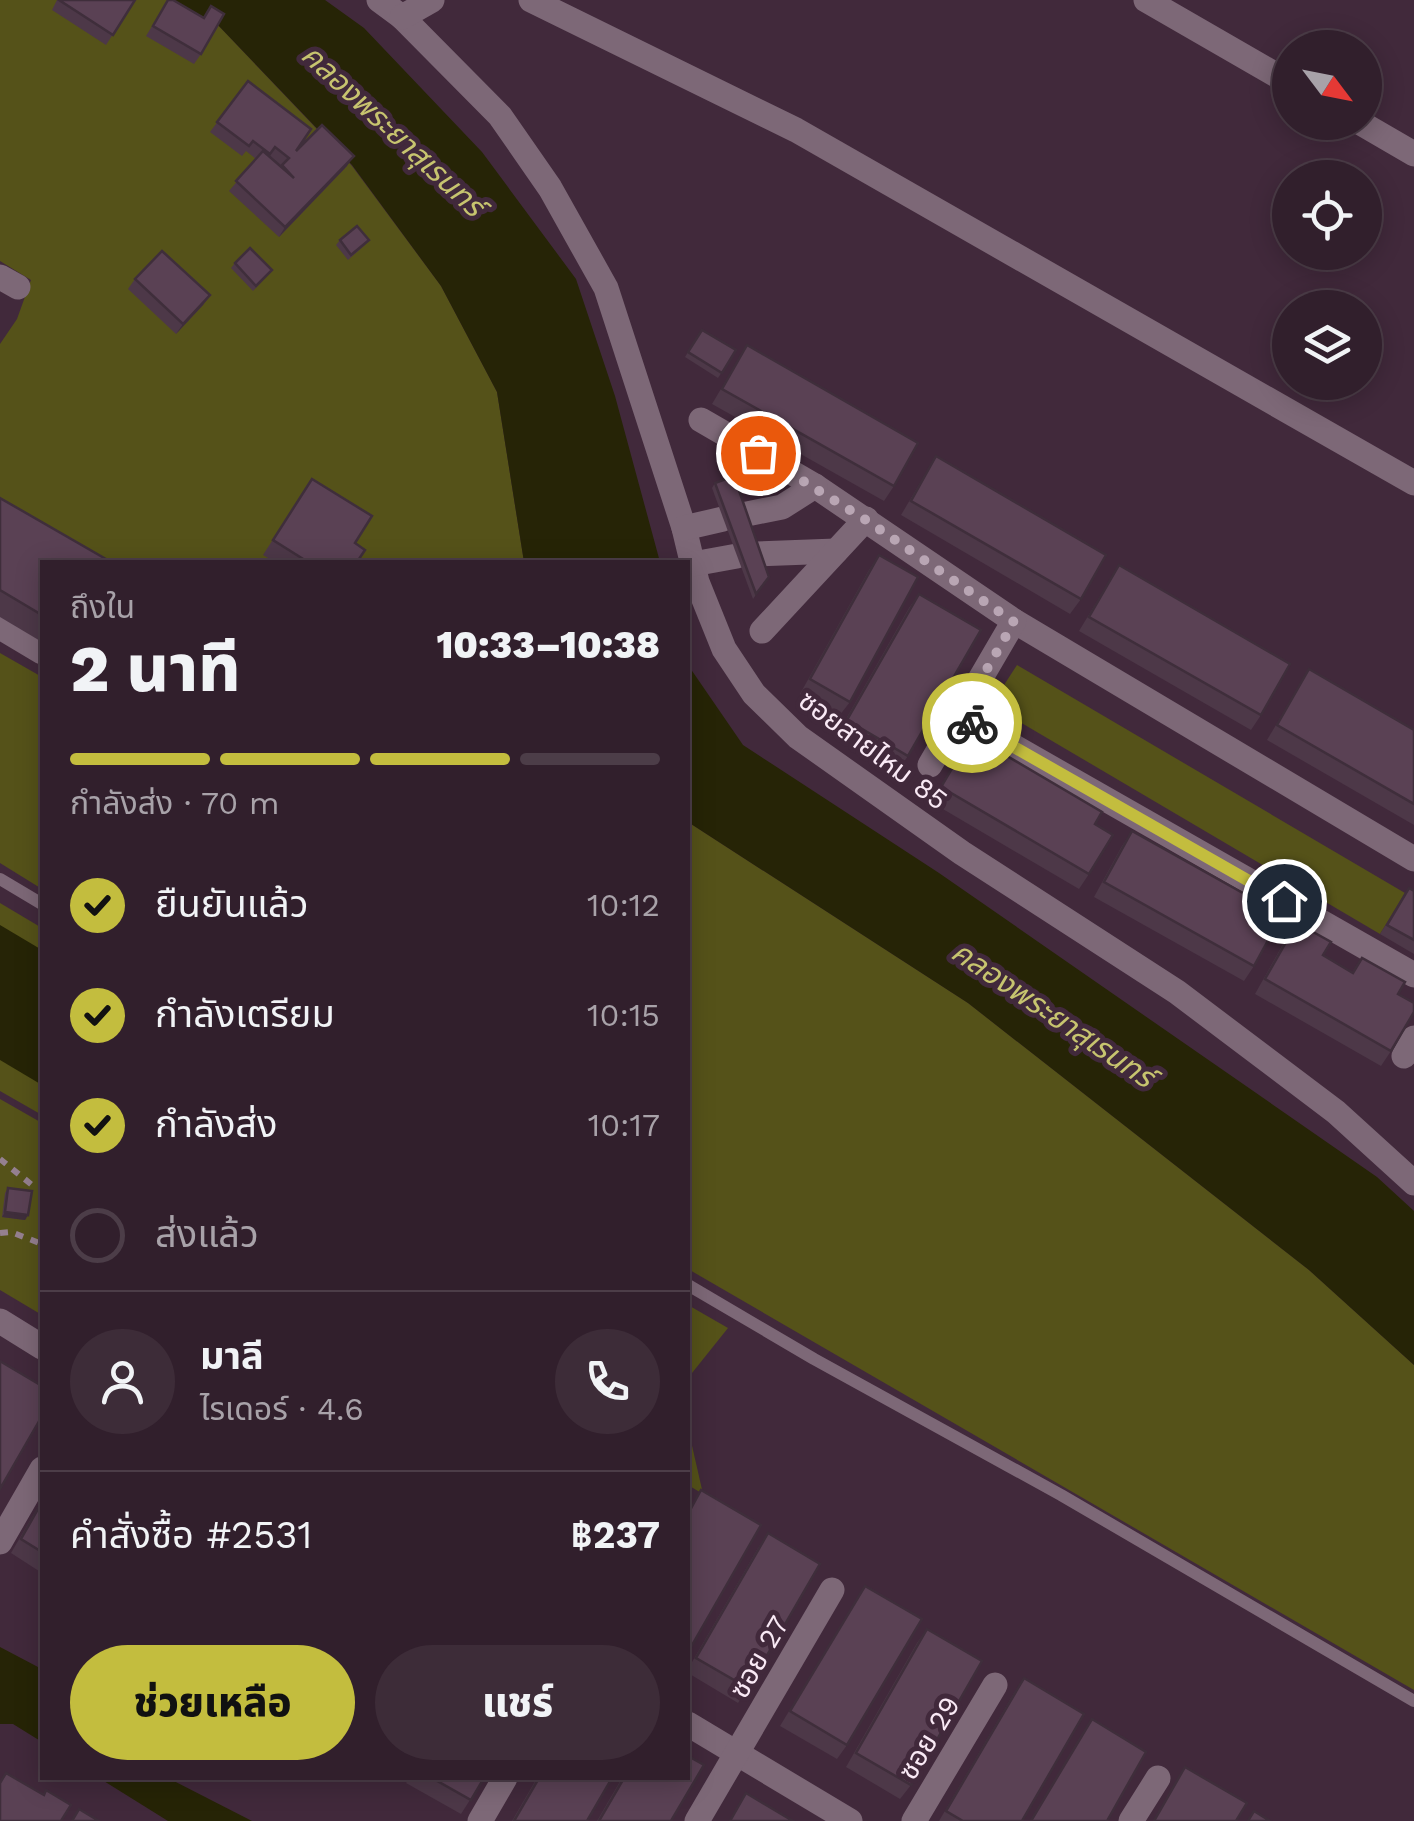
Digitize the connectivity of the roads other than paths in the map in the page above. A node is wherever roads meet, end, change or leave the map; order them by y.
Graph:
1 (379, 0) edge
2 (432, 0) edge
3 (531, 0) edge
4 (1146, 0) edge
5 (402, 17) junction
6 (1272, 73) edge
7 (1382, 135) edge
8 (1414, 154) edge
9 (701, 420) dead end
10 (1414, 482) edge
11 (815, 486) junction
12 (866, 520) junction
13 (684, 528) junction
14 (836, 551) junction
15 (693, 564) junction
16 (1014, 622) junction
17 (0, 627) edge
18 (762, 631) dead end
19 (40, 651) edge
20 (960, 716) junction
21 (930, 765) dead end
22 (1414, 858) edge
23 (0, 879) edge
24 (40, 903) edge
25 (1414, 975) edge
26 (1414, 1183) edge
27 (690, 1286) edge
28 (0, 1321) edge
29 (40, 1346) edge
30 (40, 1472) edge
31 (0, 1542) edge
32 (832, 1590) dead end
33 (995, 1685) dead end
34 (1414, 1701) edge
35 (690, 1725) edge
36 (738, 1754) junction
37 (1158, 1778) dead end
38 (503, 1780) edge
39 (480, 1821) edge
40 (697, 1821) edge
41 (850, 1821) edge
42 (914, 1821) edge
43 (1132, 1821) edge

1 - 5 street, ซอยสายไหม 85
2 - 5 street
3 - 10 street
4 - 6 street
5 - 13 street, ซอยสายไหม 85
7 - 8 street
9 - 11 street
11 - 12 street
11 - 13 street
12 - 14 street
12 - 16 street
13 - 15 street, ซอยสายไหม 85
14 - 15 street
14 - 18 street
15 - 26 street, ซอยสายไหม 85
16 - 20 street
16 - 22 street
17 - 19 street
20 - 21 street
20 - 25 street
23 - 24 lane
27 - 34 lane
28 - 29 street
30 - 31 street
32 - 36 street, ซอย 27
33 - 42 street, ซอย 29
35 - 36 street
36 - 40 street, ซอย 27
36 - 41 street
37 - 43 street
38 - 39 street

